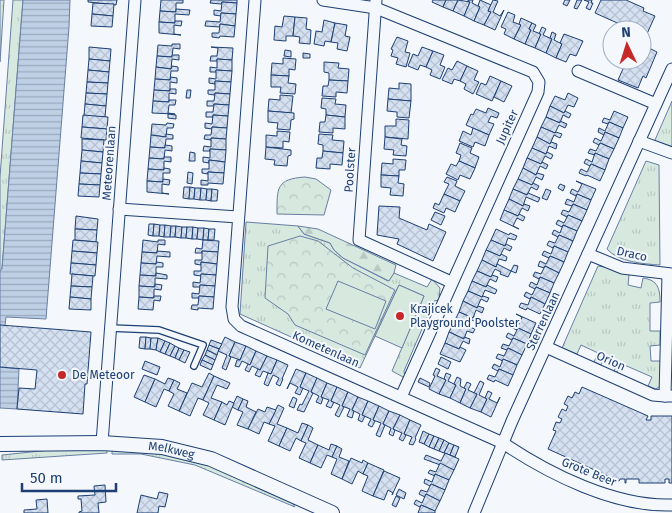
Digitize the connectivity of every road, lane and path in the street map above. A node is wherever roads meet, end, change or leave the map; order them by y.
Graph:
1 (135, 0) edge
2 (255, 0) edge
3 (323, 0) edge
4 (376, 4) edge
5 (672, 69) edge
6 (578, 71) dead end
7 (656, 104) junction
8 (639, 141) junction
9 (672, 153) edge
10 (119, 209) junction
11 (238, 217) junction
12 (588, 254) junction
13 (670, 274) edge
14 (451, 282) junction
15 (110, 328) junction
16 (546, 347) junction
17 (194, 366) dead end
18 (669, 396) edge
19 (400, 397) junction
20 (102, 443) junction
21 (503, 443) junction
22 (0, 444) edge
23 (672, 505) edge
24 (308, 508) edge
25 (332, 513) edge
26 (474, 513) edge

1 - 10 street, Meteorenlaan
2 - 11 street, Kometenlaan
3 - 4 street, Jupiter
4 - 14 street, Poolster
4 - 14 street, Jupiter
5 - 7 street, Sterrenlaan
6 - 7 street
7 - 8 street, Sterrenlaan
8 - 9 street
8 - 12 street, Sterrenlaan
10 - 11 street
10 - 15 street, Meteorenlaan
11 - 19 street, Kometenlaan
12 - 13 street, Draco
12 - 16 street, Sterrenlaan
13 - 18 street, Orion
14 - 19 street, Jupiter
15 - 17 lane
15 - 20 street, Meteorenlaan
16 - 18 street, Orion
16 - 21 street, Sterrenlaan
19 - 21 street, Kometenlaan
20 - 22 street, Melkweg
20 - 24 street, Melkweg
21 - 23 street, Grote Beer
21 - 26 street, Sterrenlaan
24 - 25 street, Melkweg

